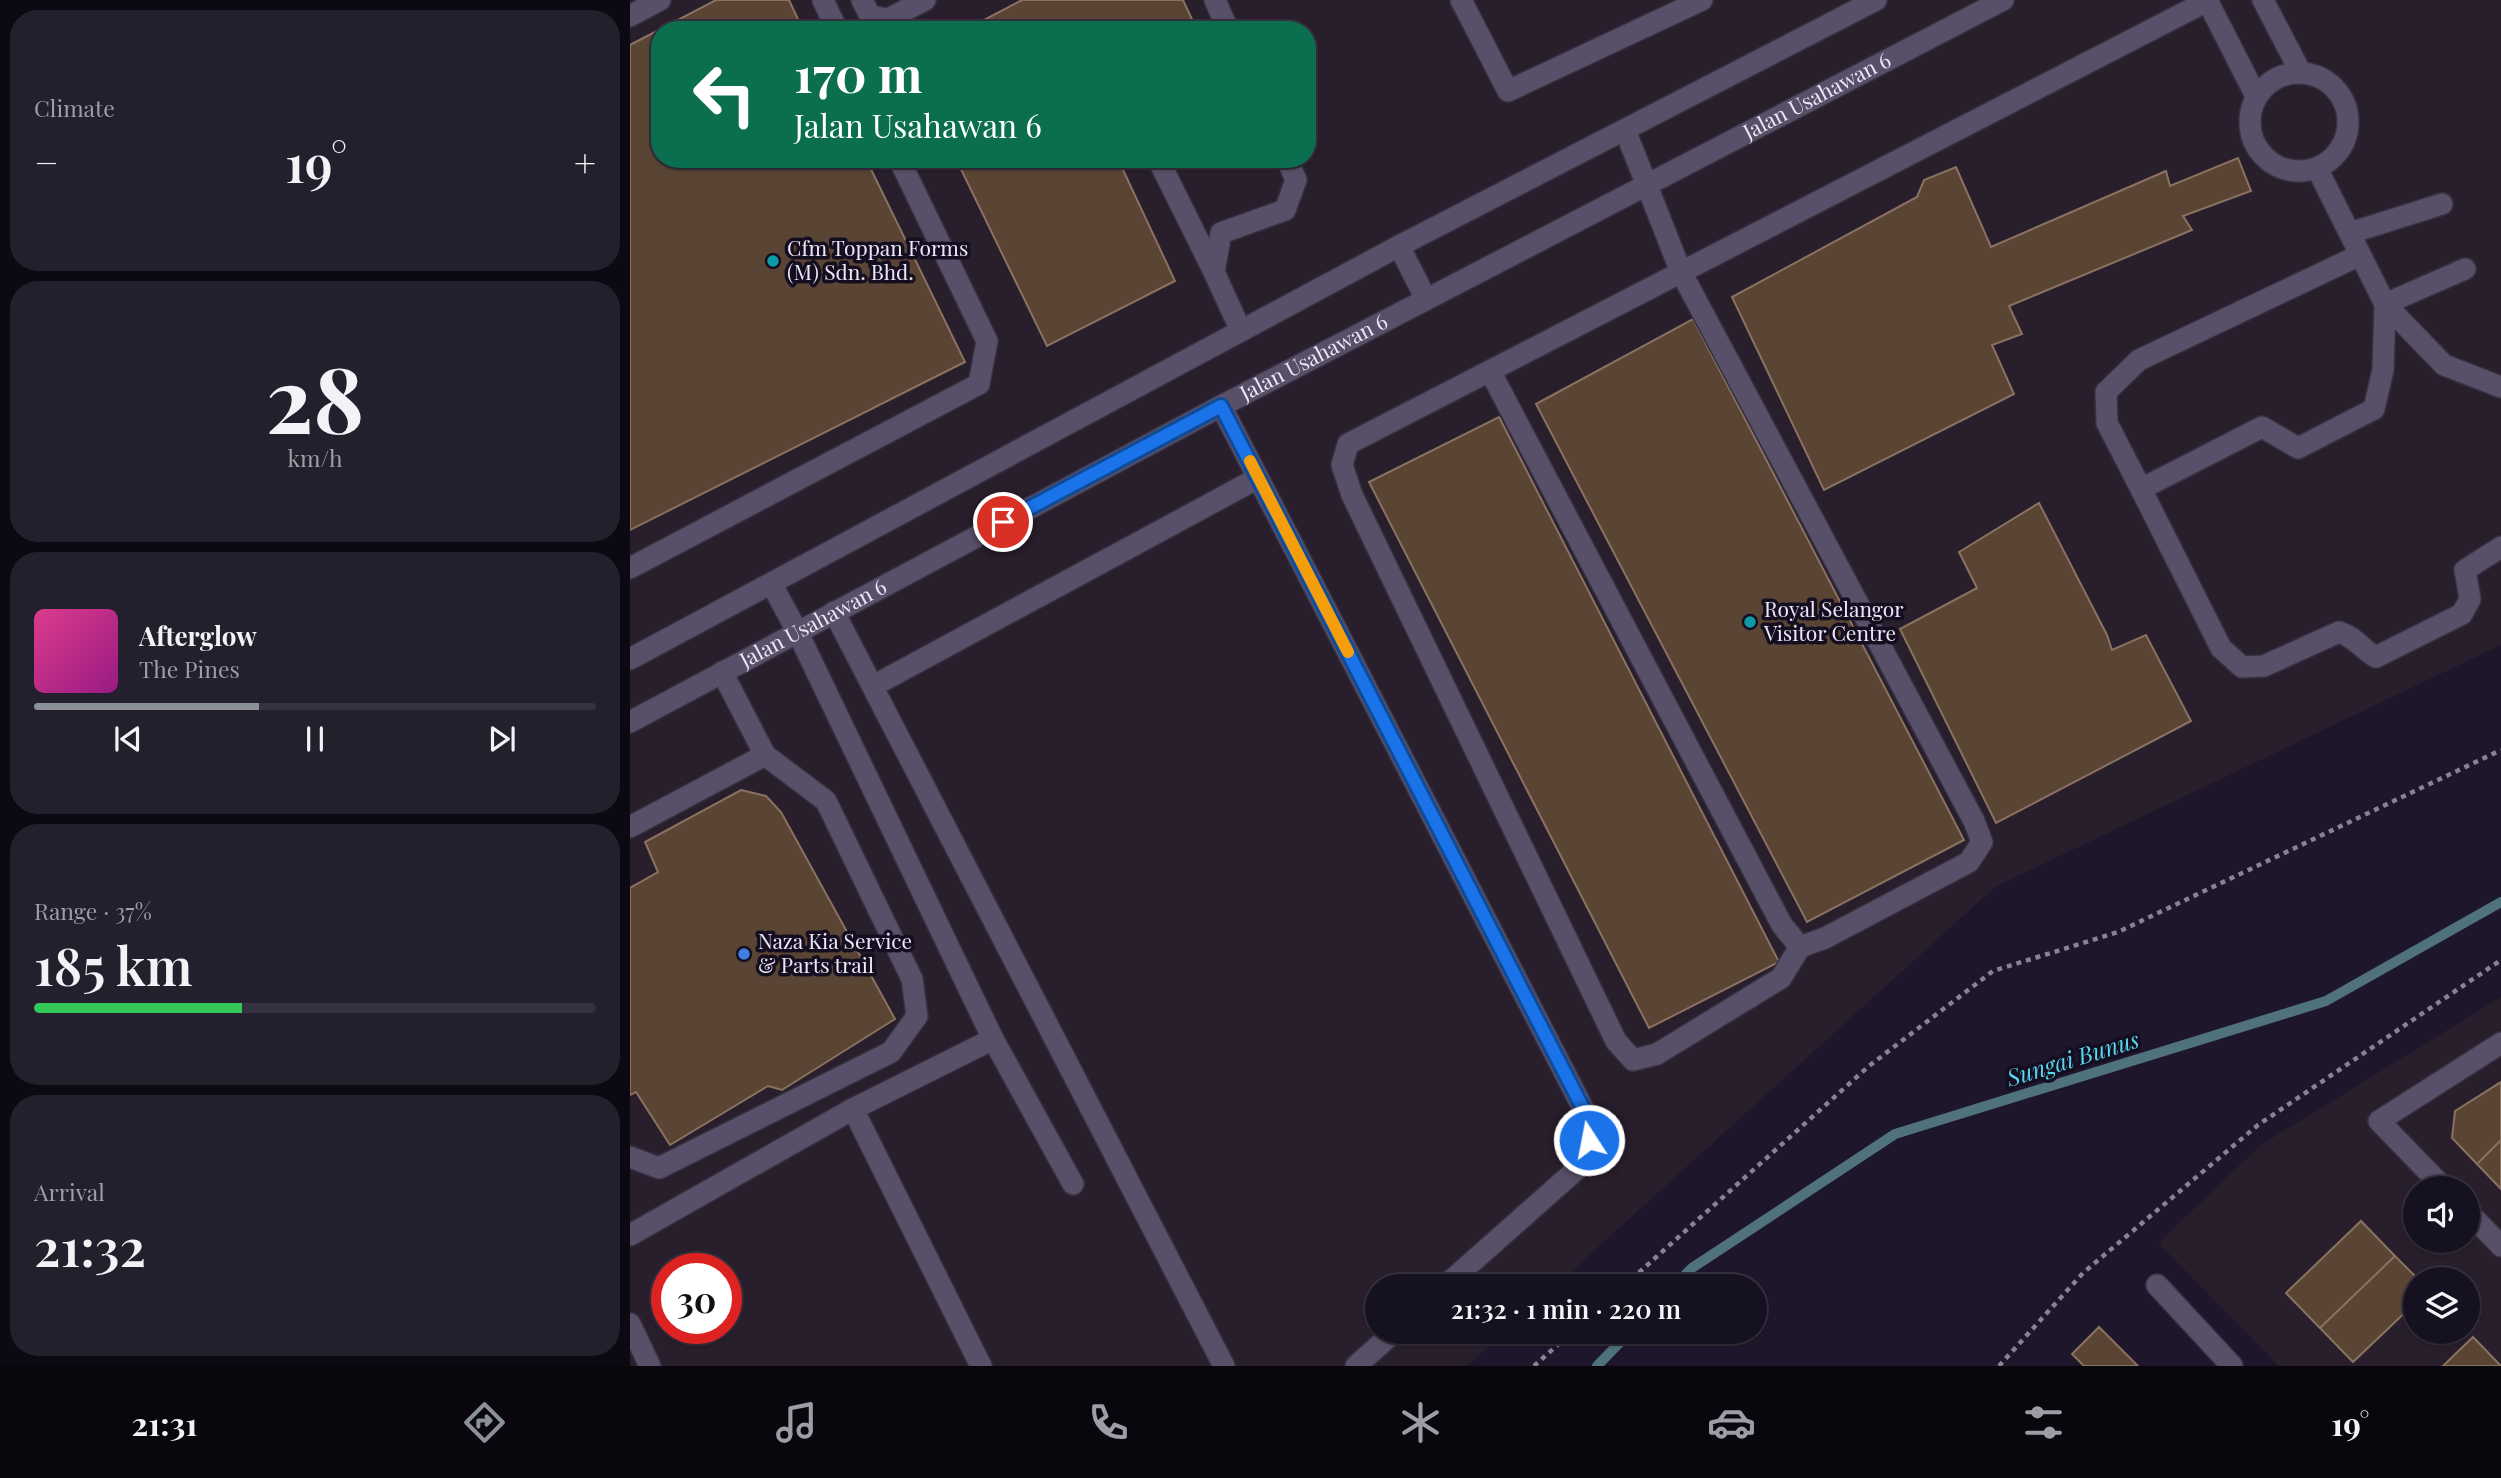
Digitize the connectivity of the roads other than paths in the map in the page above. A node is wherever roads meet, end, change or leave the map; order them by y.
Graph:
1 (660, 0) edge
2 (823, 0) edge
3 (862, 0) edge
4 (925, 0) edge
5 (1215, 0) edge
6 (1461, 0) edge
7 (1702, 0) edge
8 (1876, 0) edge
9 (2003, 0) edge
10 (2208, 0) edge
11 (2263, 0) edge
12 (630, 16) edge
13 (833, 21) edge
14 (1224, 21) edge
15 (2300, 71) junction
16 (2256, 96) junction
17 (1625, 130) junction
18 (904, 168) edge
19 (1162, 168) edge
20 (1291, 168) edge
21 (2317, 168) junction
22 (1646, 184) junction
23 (2442, 204) dead end
24 (2350, 233) junction
25 (1399, 246) junction
26 (2360, 255) junction
27 (2466, 269) dead end
28 (1214, 272) junction
29 (1681, 272) junction
30 (1426, 299) junction
31 (2385, 303) junction
32 (1241, 331) junction
33 (1490, 371) junction
34 (2501, 387) edge
35 (1221, 406) junction
36 (1258, 478) junction
37 (2141, 489) junction
38 (2501, 547) edge
39 (630, 568) edge
40 (772, 584) junction
41 (834, 612) junction
42 (797, 631) junction
43 (630, 659) edge
44 (722, 672) junction
45 (873, 686) junction
46 (630, 722) edge
47 (765, 755) junction
48 (630, 827) edge
49 (1800, 947) junction
50 (993, 1039) junction
51 (2501, 1043) edge
52 (853, 1110) junction
53 (630, 1157) edge
54 (2432, 1176) edge
55 (1073, 1184) dead end
56 (2480, 1224) edge
57 (630, 1235) edge
58 (2501, 1246) edge
59 (1459, 1274) edge
60 (2157, 1285) dead end
61 (630, 1324) edge
62 (1381, 1344) edge
63 (650, 1366) edge
64 (981, 1366) edge
65 (1224, 1366) edge
66 (1356, 1366) edge
67 (2232, 1366) edge

1 - 12 street
2 - 13 street
3 - 4 street
5 - 14 street
6 - 7 street
8 - 17 street
9 - 22 street, Jalan Usahawan 6
10 - 16 street
10 - 29 street
11 - 15 street
15 - 16 street
15 - 21 street
16 - 21 street
17 - 22 street
17 - 25 street
18 - 39 street
19 - 28 street
20 - 28 street
21 - 24 street
22 - 29 street
22 - 30 street, Jalan Usahawan 6
23 - 24 street
24 - 26 street
25 - 30 street
25 - 32 street
26 - 31 street
26 - 37 street
27 - 31 street
28 - 32 street
29 - 33 street
29 - 49 street
30 - 35 street, Jalan Usahawan 6
31 - 34 street
31 - 37 street
32 - 40 street
33 - 49 street
33 - 49 street
35 - 36 street
35 - 41 street, Jalan Usahawan 6
36 - 45 street
36 - 59 street
37 - 38 street
40 - 42 street
40 - 43 street
41 - 42 street, Jalan Usahawan 6
41 - 45 street
42 - 44 street, Jalan Usahawan 6
42 - 50 street
44 - 46 street, Jalan Usahawan 6
44 - 47 street
45 - 65 street
47 - 48 street
47 - 53 street
50 - 52 street
50 - 55 street
51 - 54 street
52 - 57 street
52 - 64 street
56 - 58 street
60 - 67 street
61 - 63 street
62 - 66 street

